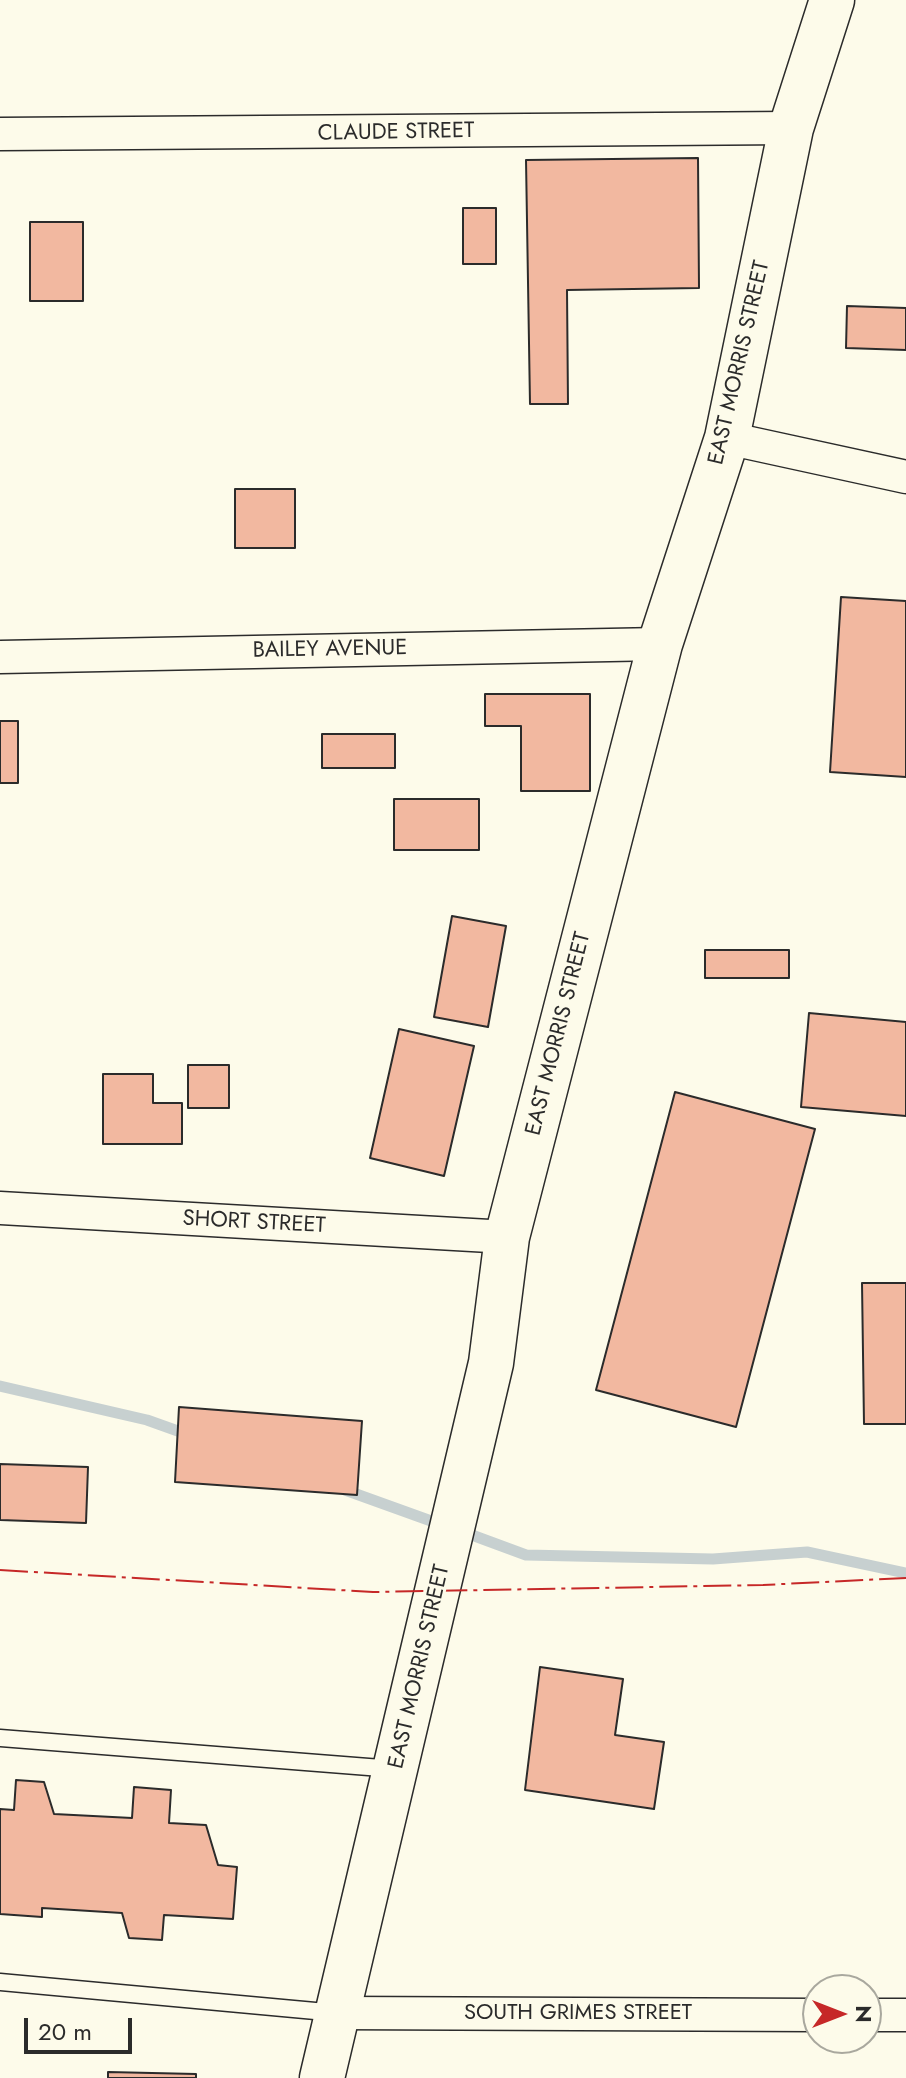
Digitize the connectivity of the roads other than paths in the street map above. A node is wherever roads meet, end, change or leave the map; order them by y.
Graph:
1 (832, 0) edge
2 (791, 128) junction
3 (0, 134) edge
4 (727, 438) junction
5 (906, 477) edge
6 (660, 644) junction
7 (0, 657) edge
8 (0, 1208) edge
9 (507, 1237) junction
10 (0, 1738) edge
11 (395, 1769) junction
12 (0, 1982) edge
13 (338, 2013) junction
14 (802, 2015) edge
15 (882, 2015) edge
16 (906, 2015) edge
17 (322, 2078) edge

1 - 2 main road, EAST MORRIS STREET
2 - 3 street, CLAUDE STREET
2 - 4 main road, EAST MORRIS STREET
4 - 5 street
4 - 6 main road, EAST MORRIS STREET
6 - 7 street, BAILEY AVENUE
6 - 9 main road, EAST MORRIS STREET
8 - 9 street, SHORT STREET
9 - 11 main road, EAST MORRIS STREET
10 - 11 lane
11 - 13 main road, EAST MORRIS STREET
12 - 13 lane
13 - 14 street, SOUTH GRIMES STREET
13 - 17 main road, EAST MORRIS STREET
15 - 16 street

